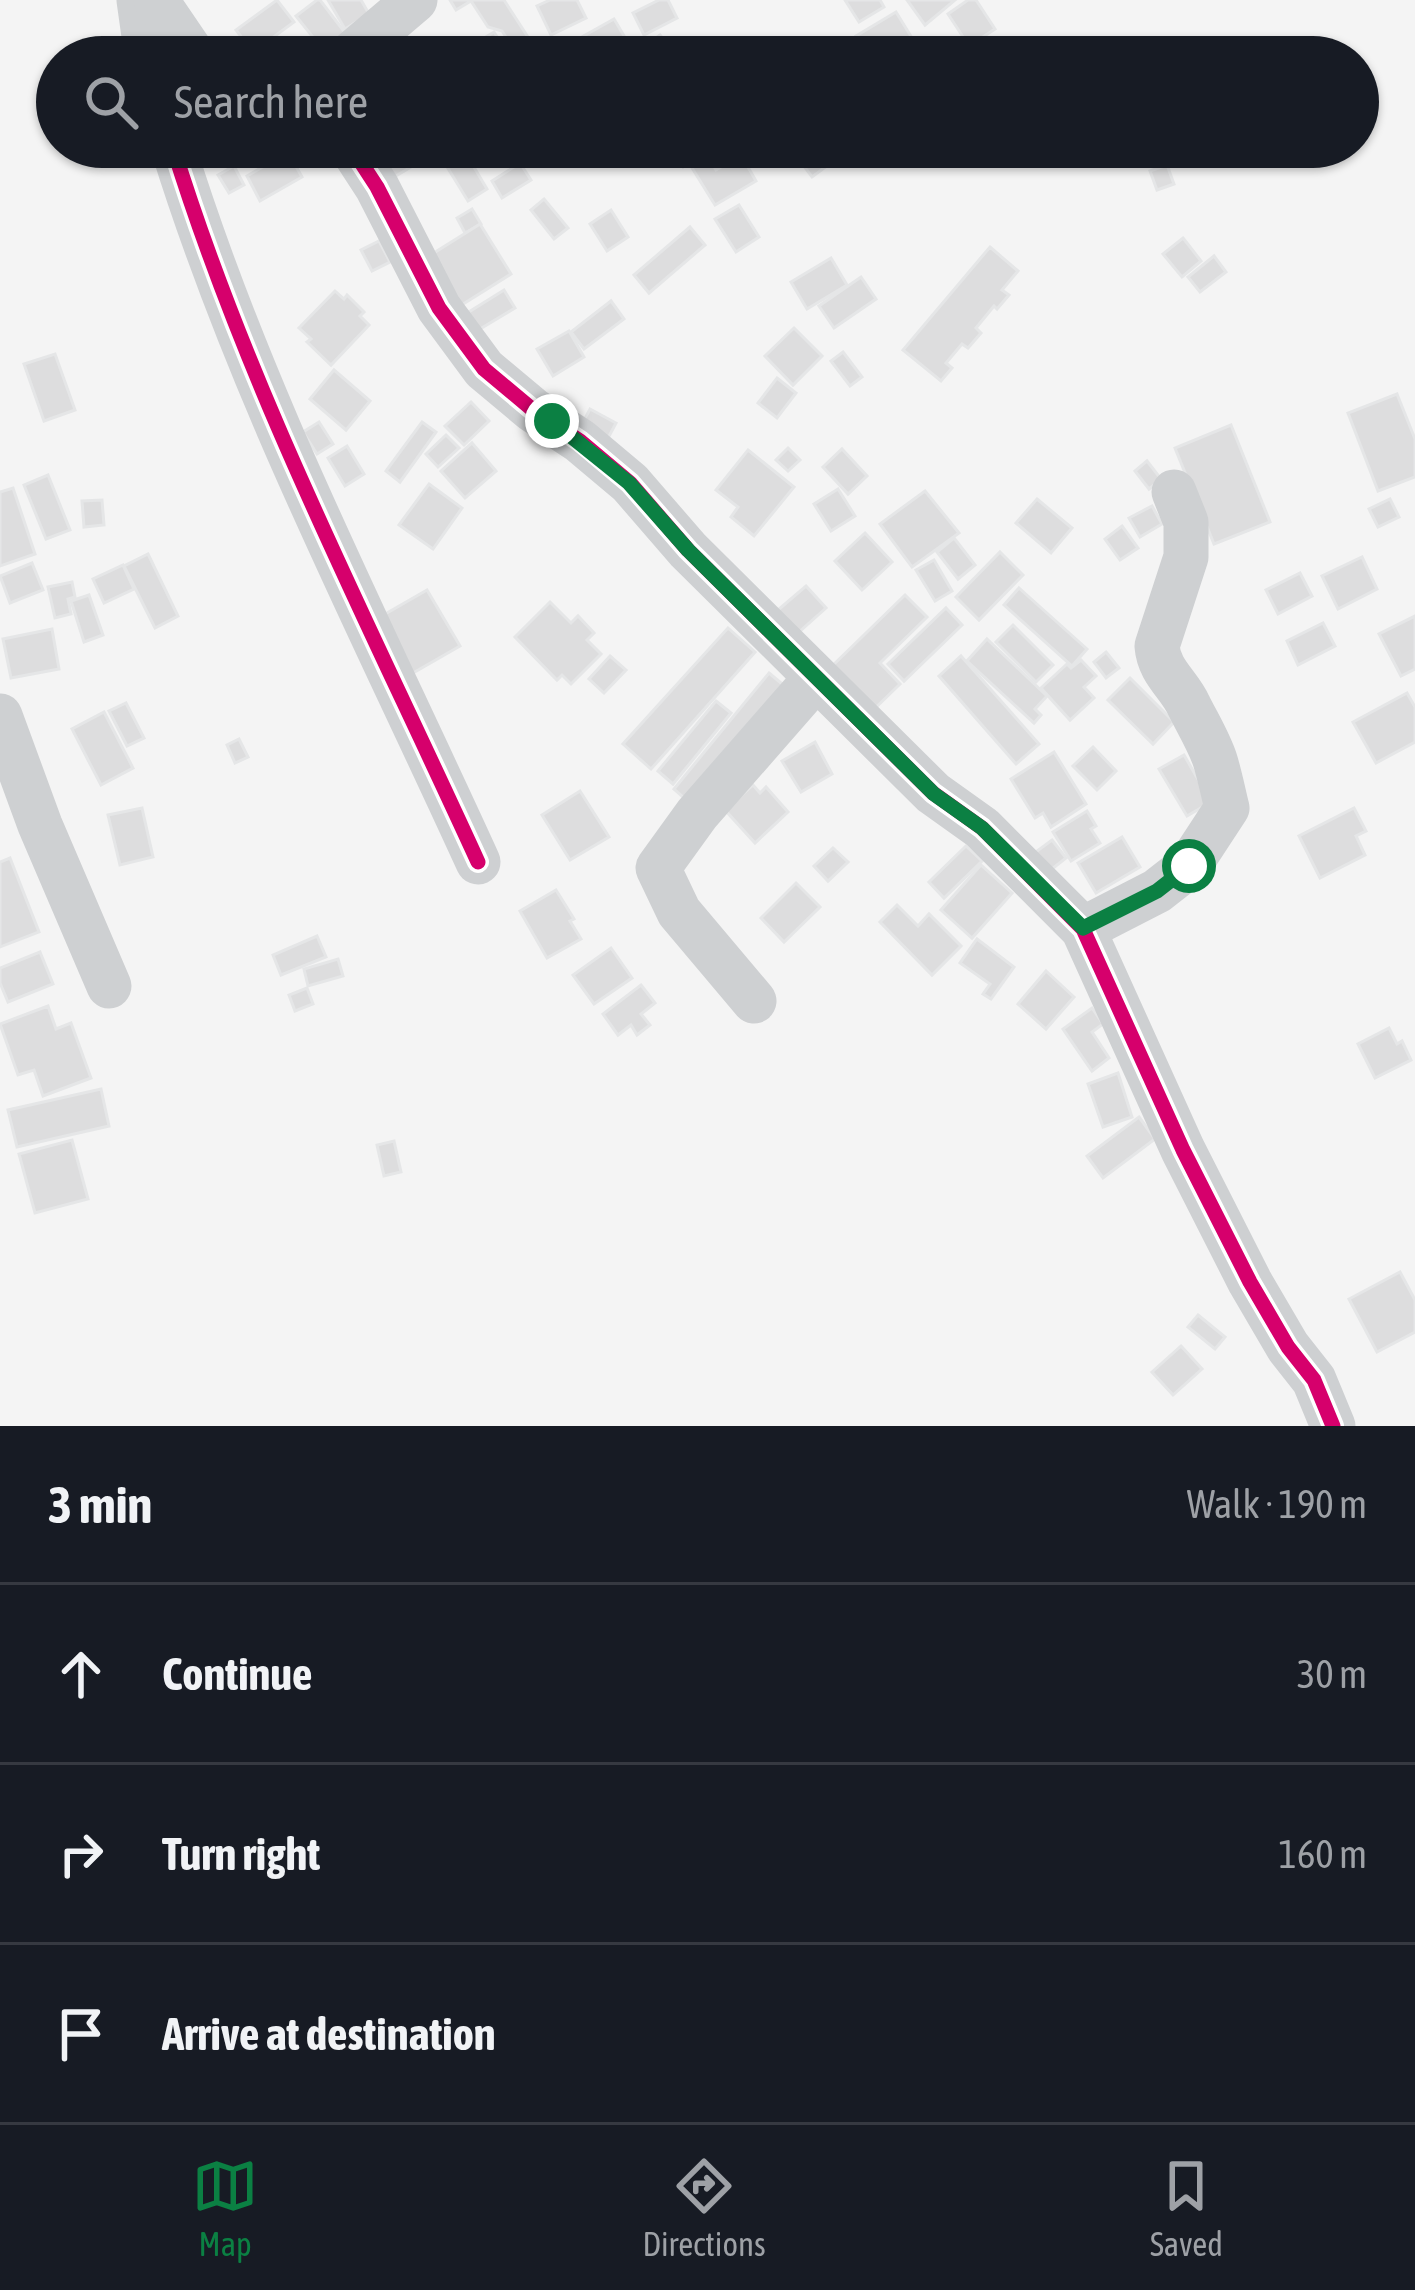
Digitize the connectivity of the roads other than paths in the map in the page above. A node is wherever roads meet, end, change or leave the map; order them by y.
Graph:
1 (139, 0) edge
2 (156, 0) edge
3 (415, 0) edge
4 (144, 36) edge
5 (180, 36) edge
6 (373, 36) edge
7 (179, 168) edge
8 (364, 168) edge
9 (1174, 492) dead end
10 (817, 678) junction
11 (3, 735) edge
12 (478, 862) dead end
13 (1083, 928) junction
14 (110, 986) dead end
15 (754, 1001) dead end
16 (1333, 1426) edge

1 - 4 street
2 - 5 street
3 - 6 street
7 - 12 street
8 - 10 street
9 - 13 street
10 - 13 street
10 - 15 street
11 - 14 street
13 - 16 street

